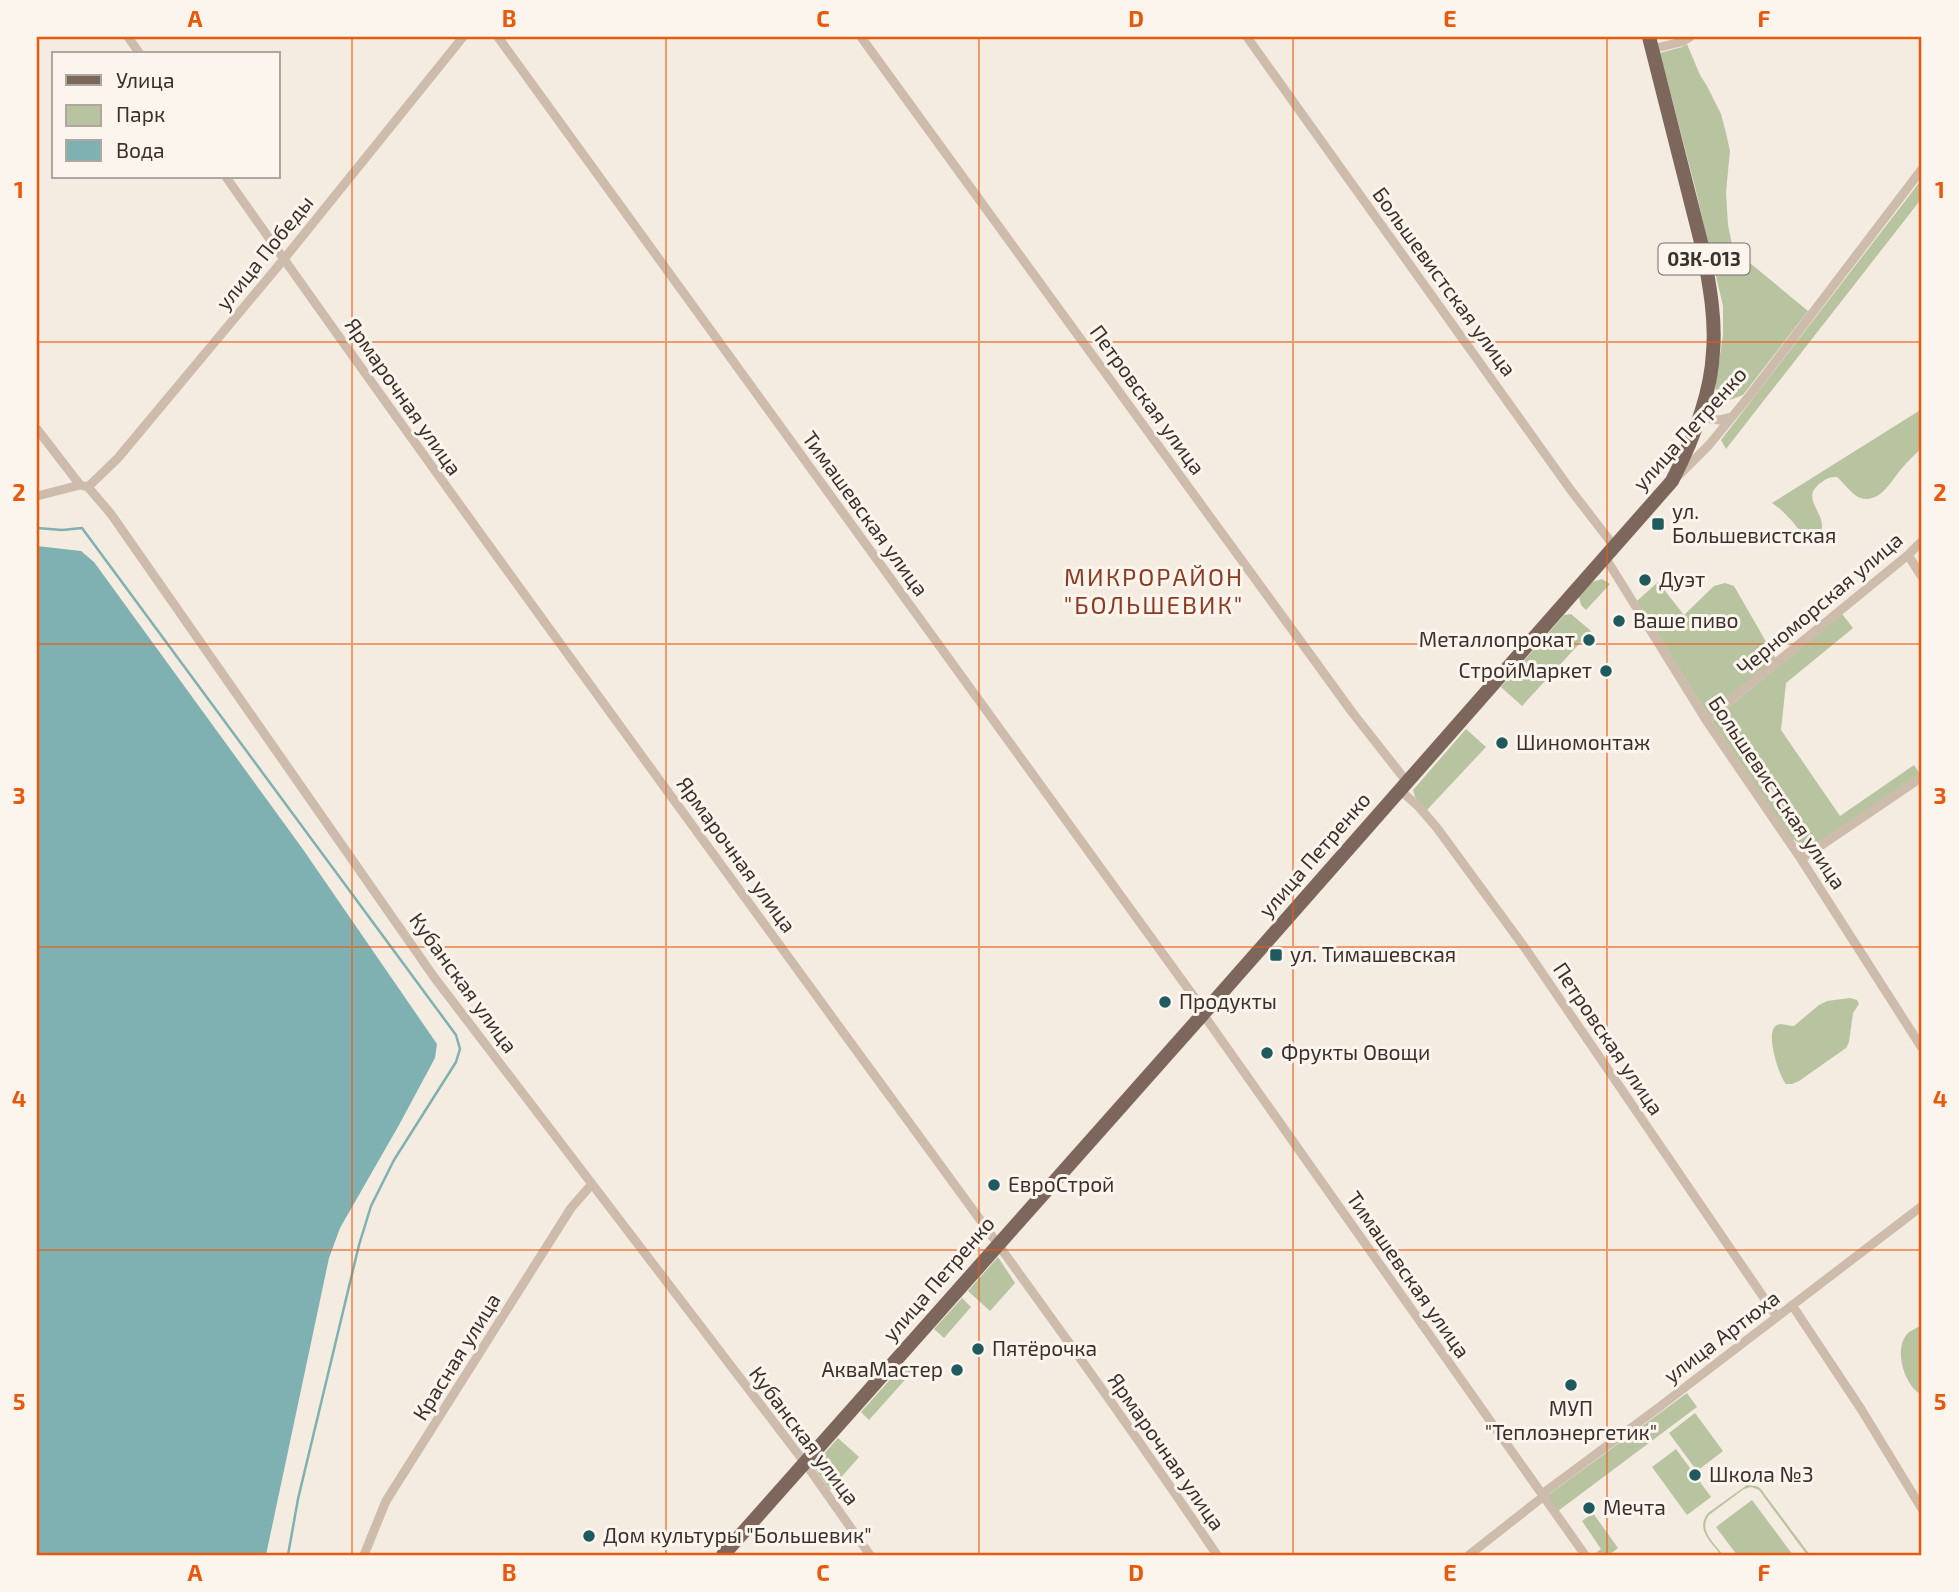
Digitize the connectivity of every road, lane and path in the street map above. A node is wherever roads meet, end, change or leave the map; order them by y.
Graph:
1 (128, 37) edge
2 (463, 37) edge
3 (498, 37) edge
4 (861, 37) edge
5 (1247, 37) edge
6 (1690, 37) edge
7 (1650, 43) edge
8 (139, 52) edge
9 (1922, 169) edge
10 (227, 178) edge
11 (284, 258) junction
12 (1733, 416) junction
13 (1699, 417) junction
14 (37, 429) edge
15 (1672, 481) junction
16 (84, 486) junction
17 (37, 496) edge
18 (1922, 541) edge
19 (1610, 552) junction
20 (1908, 555) junction
21 (1922, 577) edge
22 (1706, 720) junction
23 (1922, 776) edge
24 (1403, 786) junction
25 (1801, 859) junction
26 (1204, 1013) junction
27 (1922, 1048) edge
28 (592, 1184) junction
29 (1922, 1206) edge
30 (998, 1244) junction
31 (1793, 1305) junction
32 (1777, 1317) junction
33 (805, 1463) junction
34 (1543, 1495) junction
35 (1922, 1509) edge
36 (364, 1555) edge
37 (723, 1555) edge
38 (870, 1555) edge
39 (1217, 1555) edge
40 (1469, 1555) edge
41 (1585, 1555) edge

1 - 8 street
2 - 11 street, улица Победы
3 - 26 street, Тимашевская улица
4 - 24 street, Петровская улица
5 - 19 street, Большевистская улица
6 - 7 street
7 - 13 main road, 03К-013
9 - 12 street, улица Петренко
10 - 11 street, Ярмарочная улица
11 - 16 street, улица Победы
11 - 30 street, Ярмарочная улица
12 - 13 street
12 - 15 street, улица Петренко
13 - 15 main road, 03К-013
14 - 16 street, Кубанская улица
15 - 19 main road, улица Петренко / 03К-013
16 - 17 street
16 - 28 street, Кубанская улица
18 - 20 street, Черноморская улица
19 - 22 street, Большевистская улица
19 - 24 main road, улица Петренко / 03К-013
20 - 21 street
20 - 22 street, Черноморская улица
22 - 25 street, Большевистская улица
23 - 25 street
24 - 26 main road, улица Петренко / 03К-013
24 - 32 street, Петровская улица
25 - 27 street, Большевистская улица
26 - 30 main road, улица Петренко / 03К-013
26 - 34 street, Тимашевская улица
28 - 33 street, Кубанская улица
28 - 36 street, Красная улица
29 - 31 street, улица Артюха
30 - 33 main road, улица Петренко / 03К-013
30 - 39 street, Ярмарочная улица
31 - 32 street, улица Артюха
31 - 35 street
32 - 34 street, улица Артюха
33 - 37 main road, улица Петренко / 03К-013
33 - 38 street, Кубанская улица
34 - 40 street, улица Артюха
34 - 41 street, Тимашевская улица

